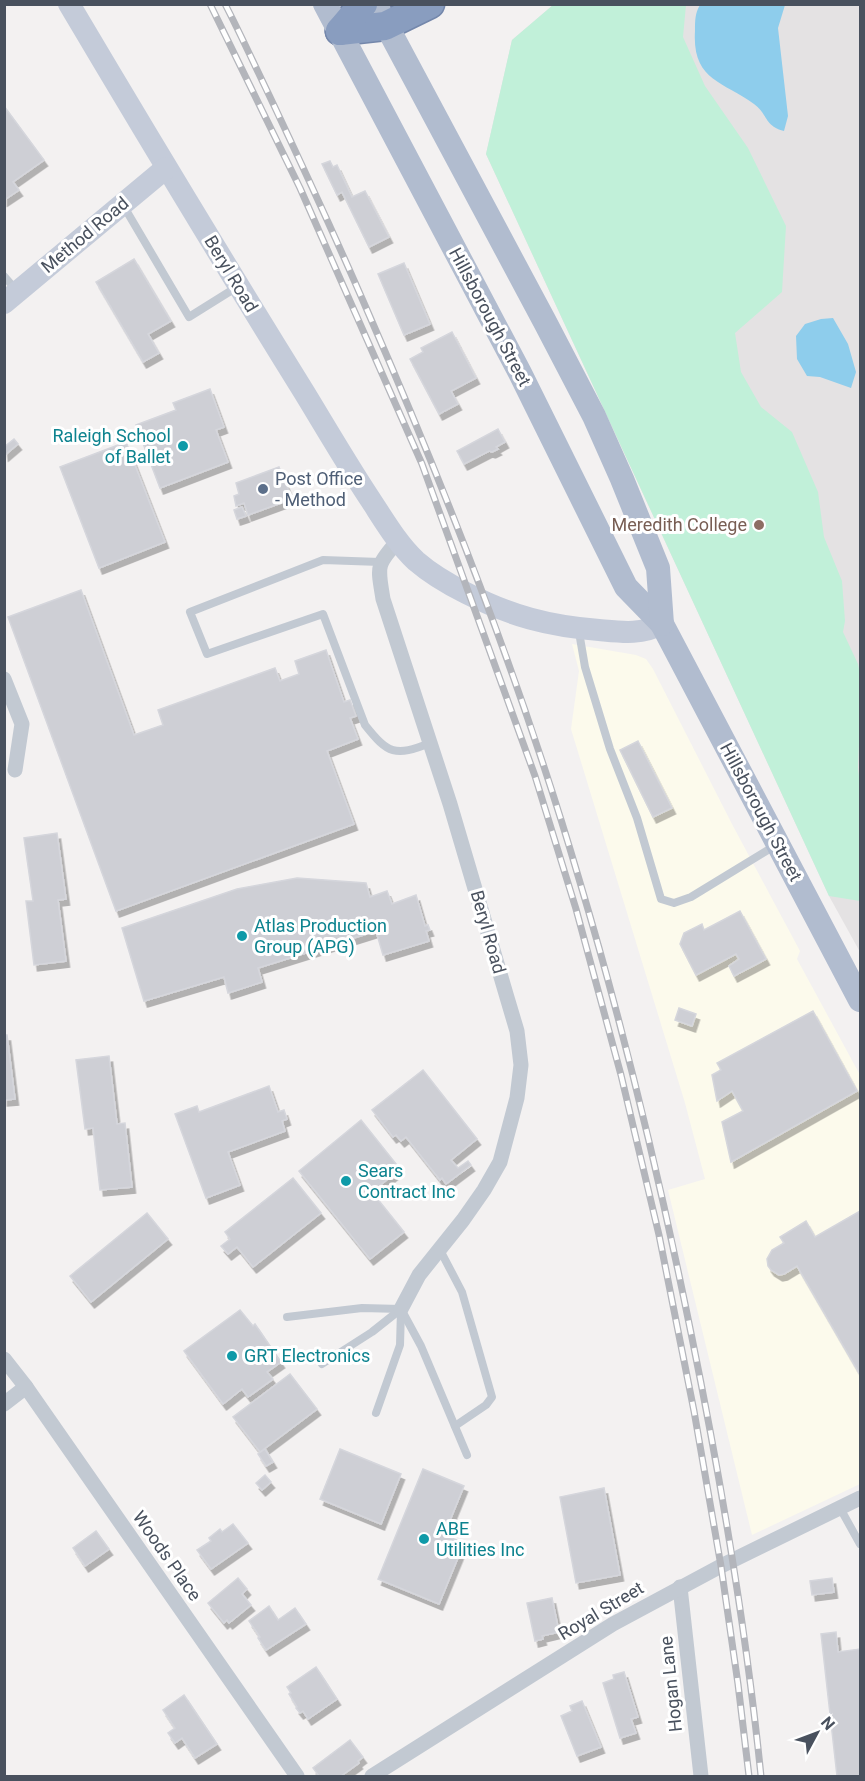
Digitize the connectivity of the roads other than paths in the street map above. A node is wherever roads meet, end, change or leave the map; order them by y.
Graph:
1 (69, 4) edge
2 (325, 4) edge
3 (363, 4) edge
4 (430, 4) edge
5 (380, 15) edge
6 (340, 32) junction
7 (166, 168) junction
8 (123, 204) junction
9 (239, 287) junction
10 (9, 290) edge
11 (398, 541) junction
12 (380, 562) junction
13 (662, 624) junction
14 (579, 627) junction
15 (4, 679) edge
16 (430, 743) junction
17 (15, 770) dead end
18 (778, 844) junction
19 (861, 1000) edge
20 (440, 1250) junction
21 (400, 1309) junction
22 (287, 1317) dead end
23 (4, 1359) edge
24 (321, 1364) dead end
25 (26, 1387) junction
26 (4, 1404) edge
27 (376, 1413) dead end
28 (454, 1426) junction
29 (467, 1455) dead end
30 (861, 1498) edge
31 (840, 1508) junction
32 (861, 1544) edge
33 (681, 1587) junction
34 (297, 1776) edge
35 (372, 1776) edge
36 (701, 1776) edge

1 - 7 street, Beryl Road
2 - 6 main road, Hillsborough Street
3 - 6 highway
4 - 5 highway
5 - 6 highway
5 - 13 main road, Hillsborough Street
6 - 13 main road, Hillsborough Street
7 - 8 street, Method Road
7 - 9 street, Beryl Road
8 - 9 lane
8 - 10 street, Method Road
9 - 11 street, Beryl Road
11 - 12 street
11 - 14 street, Beryl Road
12 - 16 street, Beryl Road
12 - 16 lane
13 - 14 street, Beryl Road
13 - 18 main road, Hillsborough Street
14 - 18 lane
15 - 17 street
16 - 20 street, Beryl Road
18 - 19 main road, Hillsborough Street
20 - 21 street, Beryl Road
20 - 28 lane
21 - 22 lane
21 - 24 lane
21 - 27 lane
21 - 28 lane
23 - 25 street, Woods Place
25 - 26 street
25 - 34 street, Woods Place
28 - 29 lane
30 - 31 street, Royal Street
31 - 32 lane
31 - 33 street, Royal Street
33 - 35 street, Royal Street
33 - 36 street, Hogan Lane

